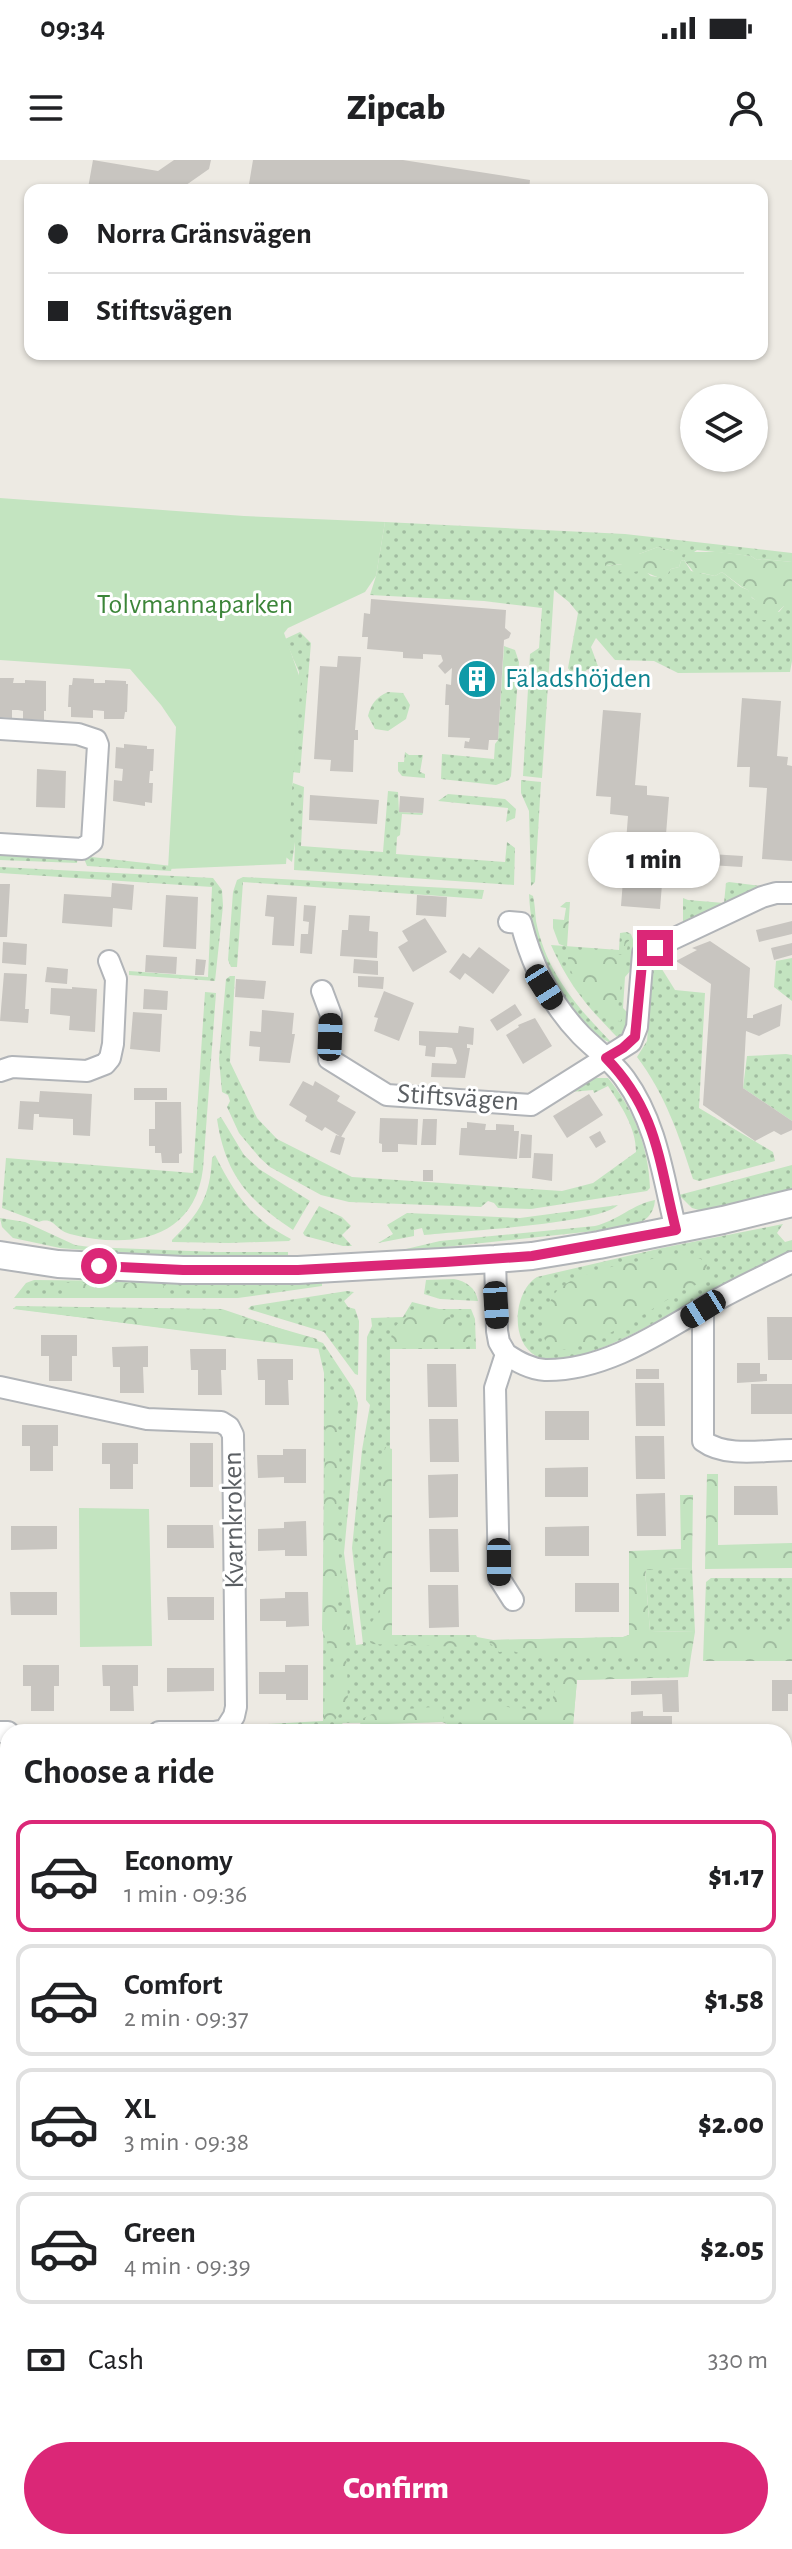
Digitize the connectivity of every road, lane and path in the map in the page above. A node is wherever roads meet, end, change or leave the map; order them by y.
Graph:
1 (0, 729) edge
2 (0, 844) edge
3 (792, 893) edge
4 (509, 922) dead end
5 (109, 961) dead end
6 (322, 991) dead end
7 (606, 1058) junction
8 (0, 1071) edge
9 (792, 1203) edge
10 (676, 1230) junction
11 (0, 1255) edge
12 (495, 1259) junction
13 (792, 1262) edge
14 (703, 1309) junction
15 (506, 1354) junction
16 (0, 1387) edge
17 (792, 1450) edge
18 (513, 1600) dead end
19 (229, 1724) edge

1 - 2 street
3 - 7 street, Stiftsvägen
4 - 7 street
5 - 8 street
6 - 7 street, Stiftsvägen
7 - 10 street
9 - 10 street
10 - 12 street
11 - 12 street
12 - 15 street
13 - 14 street
14 - 15 street
14 - 17 street
15 - 18 street
16 - 19 street, Kvarnkroken

